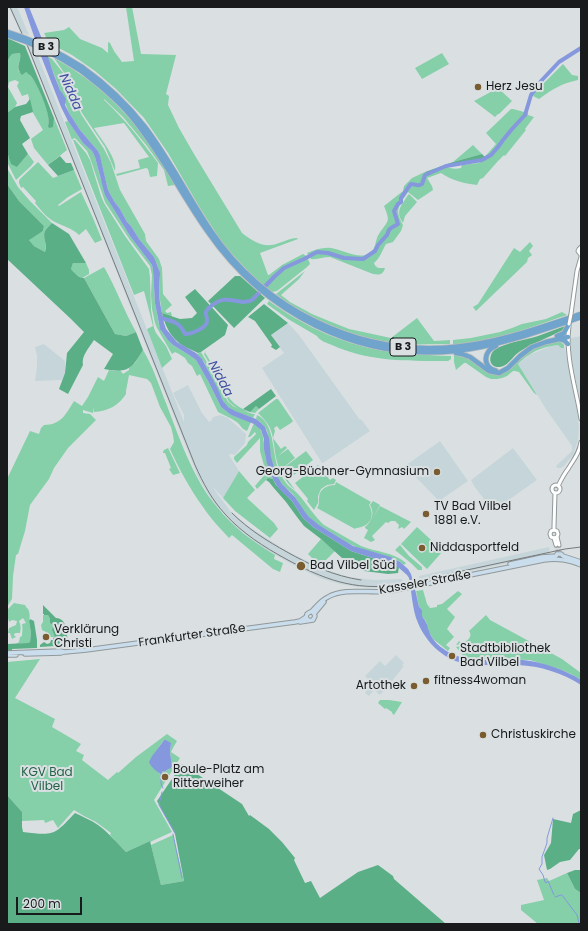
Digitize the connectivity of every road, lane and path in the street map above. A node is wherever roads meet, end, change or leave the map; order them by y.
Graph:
1 (7, 32) edge
2 (7, 36) edge
3 (81, 68) junction
4 (581, 247) edge
5 (581, 256) edge
6 (262, 290) junction
7 (581, 314) edge
8 (581, 317) edge
9 (569, 324) junction
10 (561, 335) junction
11 (568, 337) junction
12 (552, 340) junction
13 (503, 342) junction
14 (568, 344) junction
15 (444, 352) junction
16 (581, 419) edge
17 (581, 442) edge
18 (558, 486) junction
19 (555, 493) junction
20 (554, 530) junction
21 (556, 538) junction
22 (557, 545) tunnel mouth
23 (559, 555) junction
24 (581, 562) edge
25 (581, 566) edge
26 (313, 613) junction
27 (307, 619) junction
28 (7, 654) edge

1 - 3 highway, B 3, bridge
2 - 3 highway, B 3, bridge
3 - 6 highway, B 3
4 - 5 street
5 - 9 street, bridge
6 - 7 highway, B 3
6 - 15 highway, B 3
8 - 13 highway, B 3
9 - 10 highway
9 - 11 street
10 - 11 highway
10 - 13 highway, B 3
11 - 12 highway
11 - 14 street
12 - 14 highway
12 - 15 highway
13 - 15 highway, B 3
14 - 16 street
17 - 18 street
18 - 19 street
18 - 19 street
19 - 20 street
20 - 21 street
20 - 21 street
21 - 22 street
23 - 24 main road, Kasseler Straße
23 - 25 main road, Kasseler Straße
23 - 26 main road, Kasseler Straße
26 - 27 main road, Frankfurter Straße
26 - 27 main road, Frankfurter Straße
27 - 28 main road, Frankfurter Straße

